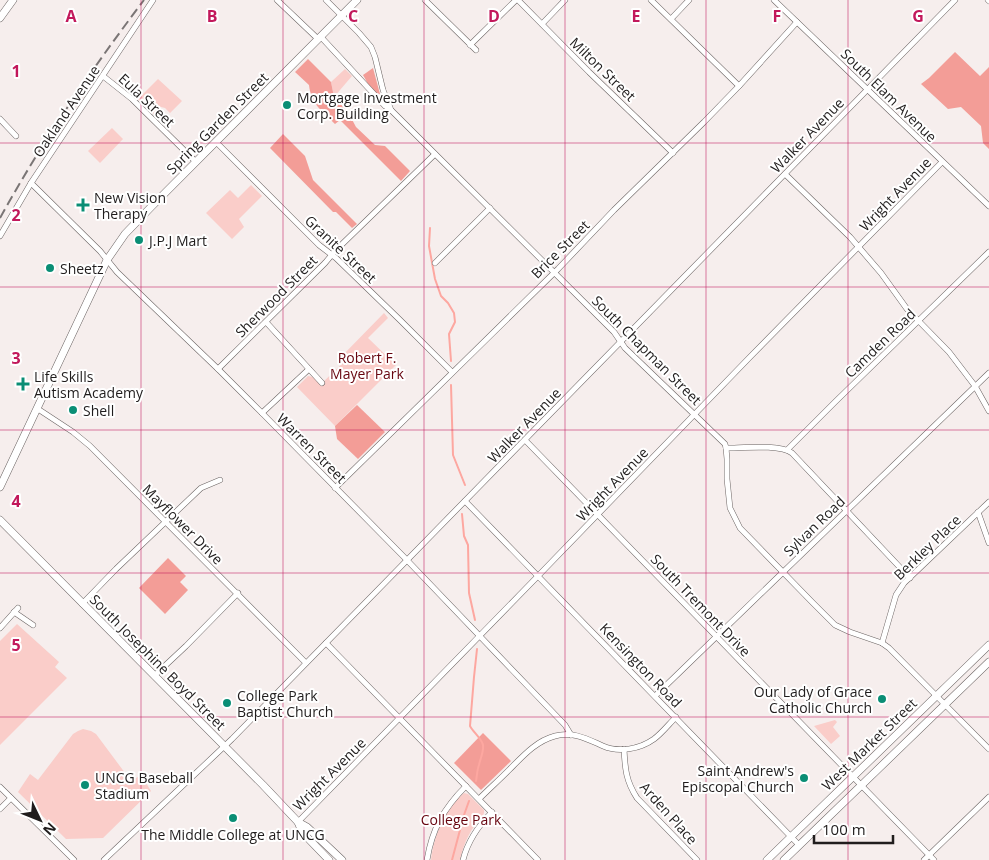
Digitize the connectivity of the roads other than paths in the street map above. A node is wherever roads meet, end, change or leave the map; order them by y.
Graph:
1 (13, 0) edge
2 (153, 0) edge
3 (277, 0) edge
4 (326, 0) edge
5 (357, 0) edge
6 (425, 0) edge
7 (517, 0) edge
8 (566, 0) edge
9 (651, 0) edge
10 (689, 0) edge
11 (774, 0) edge
12 (955, 0) edge
13 (342, 16) junction
14 (0, 18) edge
15 (670, 19) junction
16 (797, 22) junction
17 (542, 24) junction
18 (320, 38) junction
19 (470, 44) junction
20 (476, 50) dead end
21 (103, 76) junction
22 (740, 86) junction
23 (868, 89) junction
24 (391, 110) junction
25 (0, 119) edge
26 (16, 136) dead end
27 (216, 142) junction
28 (673, 153) junction
29 (435, 154) junction
30 (196, 162) junction
31 (942, 162) junction
32 (785, 174) junction
33 (31, 184) junction
34 (989, 206) edge
35 (490, 208) junction
36 (0, 236) edge
37 (858, 248) junction
38 (989, 252) edge
39 (331, 256) junction
40 (107, 260) junction
41 (435, 264) dead end
42 (554, 273) junction
43 (919, 321) junction
44 (266, 322) junction
45 (620, 342) junction
46 (218, 369) junction
47 (310, 369) junction
48 (452, 372) junction
49 (989, 373) edge
50 (322, 383) dead end
51 (976, 386) junction
52 (38, 409) junction
53 (989, 411) edge
54 (262, 413) junction
55 (695, 415) junction
56 (525, 440) junction
57 (726, 448) junction
58 (787, 450) junction
59 (220, 480) dead end
60 (0, 487) edge
61 (336, 488) junction
62 (466, 501) junction
63 (989, 502) edge
64 (847, 511) junction
65 (978, 512) junction
66 (598, 515) junction
67 (0, 520) edge
68 (166, 522) junction
69 (989, 543) edge
70 (408, 561) junction
71 (783, 573) junction
72 (538, 576) junction
73 (910, 578) junction
74 (238, 594) junction
75 (82, 604) junction
76 (33, 625) dead end
77 (0, 628) edge
78 (479, 636) junction
79 (716, 636) junction
80 (326, 642) junction
81 (882, 643) junction
82 (989, 645) edge
83 (989, 662) edge
84 (306, 663) junction
85 (154, 676) junction
86 (655, 696) junction
87 (937, 696) junction
88 (945, 704) junction
89 (400, 717) junction
90 (676, 717) junction
91 (571, 735) junction
92 (225, 746) junction
93 (624, 749) junction
94 (989, 750) edge
95 (853, 777) junction
96 (466, 786) junction
97 (861, 786) junction
98 (0, 787) edge
99 (989, 797) edge
100 (11, 798) junction
101 (479, 799) junction
102 (0, 809) edge
103 (492, 812) junction
104 (298, 822) junction
105 (791, 836) junction
106 (800, 845) junction
107 (930, 855) junction
108 (74, 860) edge
109 (104, 860) edge
110 (329, 860) edge
111 (342, 860) edge
112 (427, 860) edge
113 (463, 860) edge
114 (538, 860) edge
115 (697, 860) edge
116 (767, 860) edge
117 (784, 860) edge
118 (924, 860) edge
119 (934, 860) edge

1 - 14 main road
2 - 21 street, Oakland Avenue
3 - 18 street
4 - 13 street, South Chapman Street
5 - 13 main road, Spring Garden Street
6 - 19 street
7 - 17 street, Milton Street
7 - 19 street
8 - 17 street
9 - 15 street
10 - 15 street
11 - 16 street, South Elam Avenue
12 - 23 street, Walker Avenue
13 - 18 main road, Spring Garden Street
13 - 24 street, South Chapman Street
15 - 22 street
16 - 22 street, Brice Street
16 - 23 street, South Elam Avenue
17 - 28 street, Milton Street
18 - 24 street
18 - 27 main road, Spring Garden Street
19 - 20 street
21 - 30 street, Eula Street
21 - 33 street, Oakland Avenue
22 - 28 street, Brice Street
23 - 31 street, South Elam Avenue
23 - 32 street, Walker Avenue
24 - 29 street, South Chapman Street
25 - 26 street
27 - 30 main road, Spring Garden Street
27 - 39 street, Granite Street
28 - 42 street, Brice Street
29 - 35 street, South Chapman Street
29 - 39 street, Sherwood Street
30 - 40 main road, Spring Garden Street
31 - 34 street, South Elam Avenue
31 - 37 street, Wright Avenue
32 - 37 street
32 - 45 street, Walker Avenue
33 - 36 street, Oakland Avenue
33 - 40 street, Warren Street
35 - 41 street
35 - 42 street, South Chapman Street
37 - 43 street
37 - 55 street, Wright Avenue
38 - 43 street, Camden Road
39 - 44 street, Sherwood Street
39 - 48 street, Granite Street
40 - 46 street, Warren Street
40 - 52 main road, Spring Garden Street
42 - 45 street, South Chapman Street
42 - 48 street, Brice Street
43 - 51 street
43 - 58 street, Camden Road
44 - 46 street, Sherwood Street
44 - 47 street
45 - 55 street, South Chapman Street
45 - 56 street, Walker Avenue
46 - 54 street, Warren Street
47 - 50 street
47 - 54 street
48 - 61 street, Brice Street
49 - 51 street, Sylvan Road
51 - 53 street
51 - 64 street, Sylvan Road
52 - 60 main road, Spring Garden Street
52 - 68 street, Mayflower Drive
54 - 61 street, Warren Street
55 - 57 street, South Chapman Street
55 - 66 street, Wright Avenue
56 - 62 street, Walker Avenue
56 - 66 street, South Tremont Drive
57 - 58 street
57 - 71 street
58 - 64 street
59 - 68 street
61 - 70 street, Warren Street
62 - 70 street, Walker Avenue
62 - 72 street, Kensington Road
63 - 65 street, Berkley Place
64 - 71 street, Sylvan Road
64 - 73 street
65 - 69 street
65 - 73 street, Berkley Place
66 - 72 street, Wright Avenue
66 - 79 street, South Tremont Drive
67 - 75 main road, South Josephine Boyd Street
68 - 74 street, Mayflower Drive
68 - 75 street
70 - 78 street, Warren Street
70 - 80 street, Walker Avenue
71 - 79 street, Sylvan Road
71 - 81 street
72 - 78 street, Wright Avenue
72 - 86 street, Kensington Road
73 - 81 street, Berkley Place
74 - 84 street, Mayflower Drive
74 - 85 street
75 - 85 main road, South Josephine Boyd Street
76 - 77 street
78 - 89 street, Wright Avenue
78 - 91 street, Warren Street
79 - 86 street, Sylvan Road
79 - 95 street, South Tremont Drive
80 - 84 street, Walker Avenue
80 - 89 street
81 - 87 street
82 - 87 main road, West Market Street
83 - 88 main road, West Market Street
84 - 92 street, Walker Avenue
85 - 92 main road, South Josephine Boyd Street
86 - 90 street, Kensington Road
87 - 88 street
87 - 95 main road, West Market Street
88 - 94 street
88 - 97 main road, West Market Street
89 - 96 street
89 - 104 street, Wright Avenue
90 - 93 street
90 - 105 street, Kensington Road
91 - 93 street
91 - 101 street
92 - 104 main road, South Josephine Boyd Street
92 - 109 street, Walker Avenue
93 - 115 street, Arden Place
95 - 97 street, South Tremont Drive
95 - 105 main road, West Market Street
96 - 101 street
96 - 112 street
97 - 106 main road, West Market Street
97 - 107 street, South Tremont Drive
98 - 100 street
99 - 107 street
100 - 102 street
100 - 108 street
101 - 103 street
103 - 113 street
103 - 114 street
104 - 110 main road, South Josephine Boyd Street
104 - 111 main road, South Josephine Boyd Street
105 - 106 street, Kensington Road
105 - 116 main road, West Market Street
106 - 117 main road, West Market Street
107 - 118 street
107 - 119 street, South Tremont Drive

